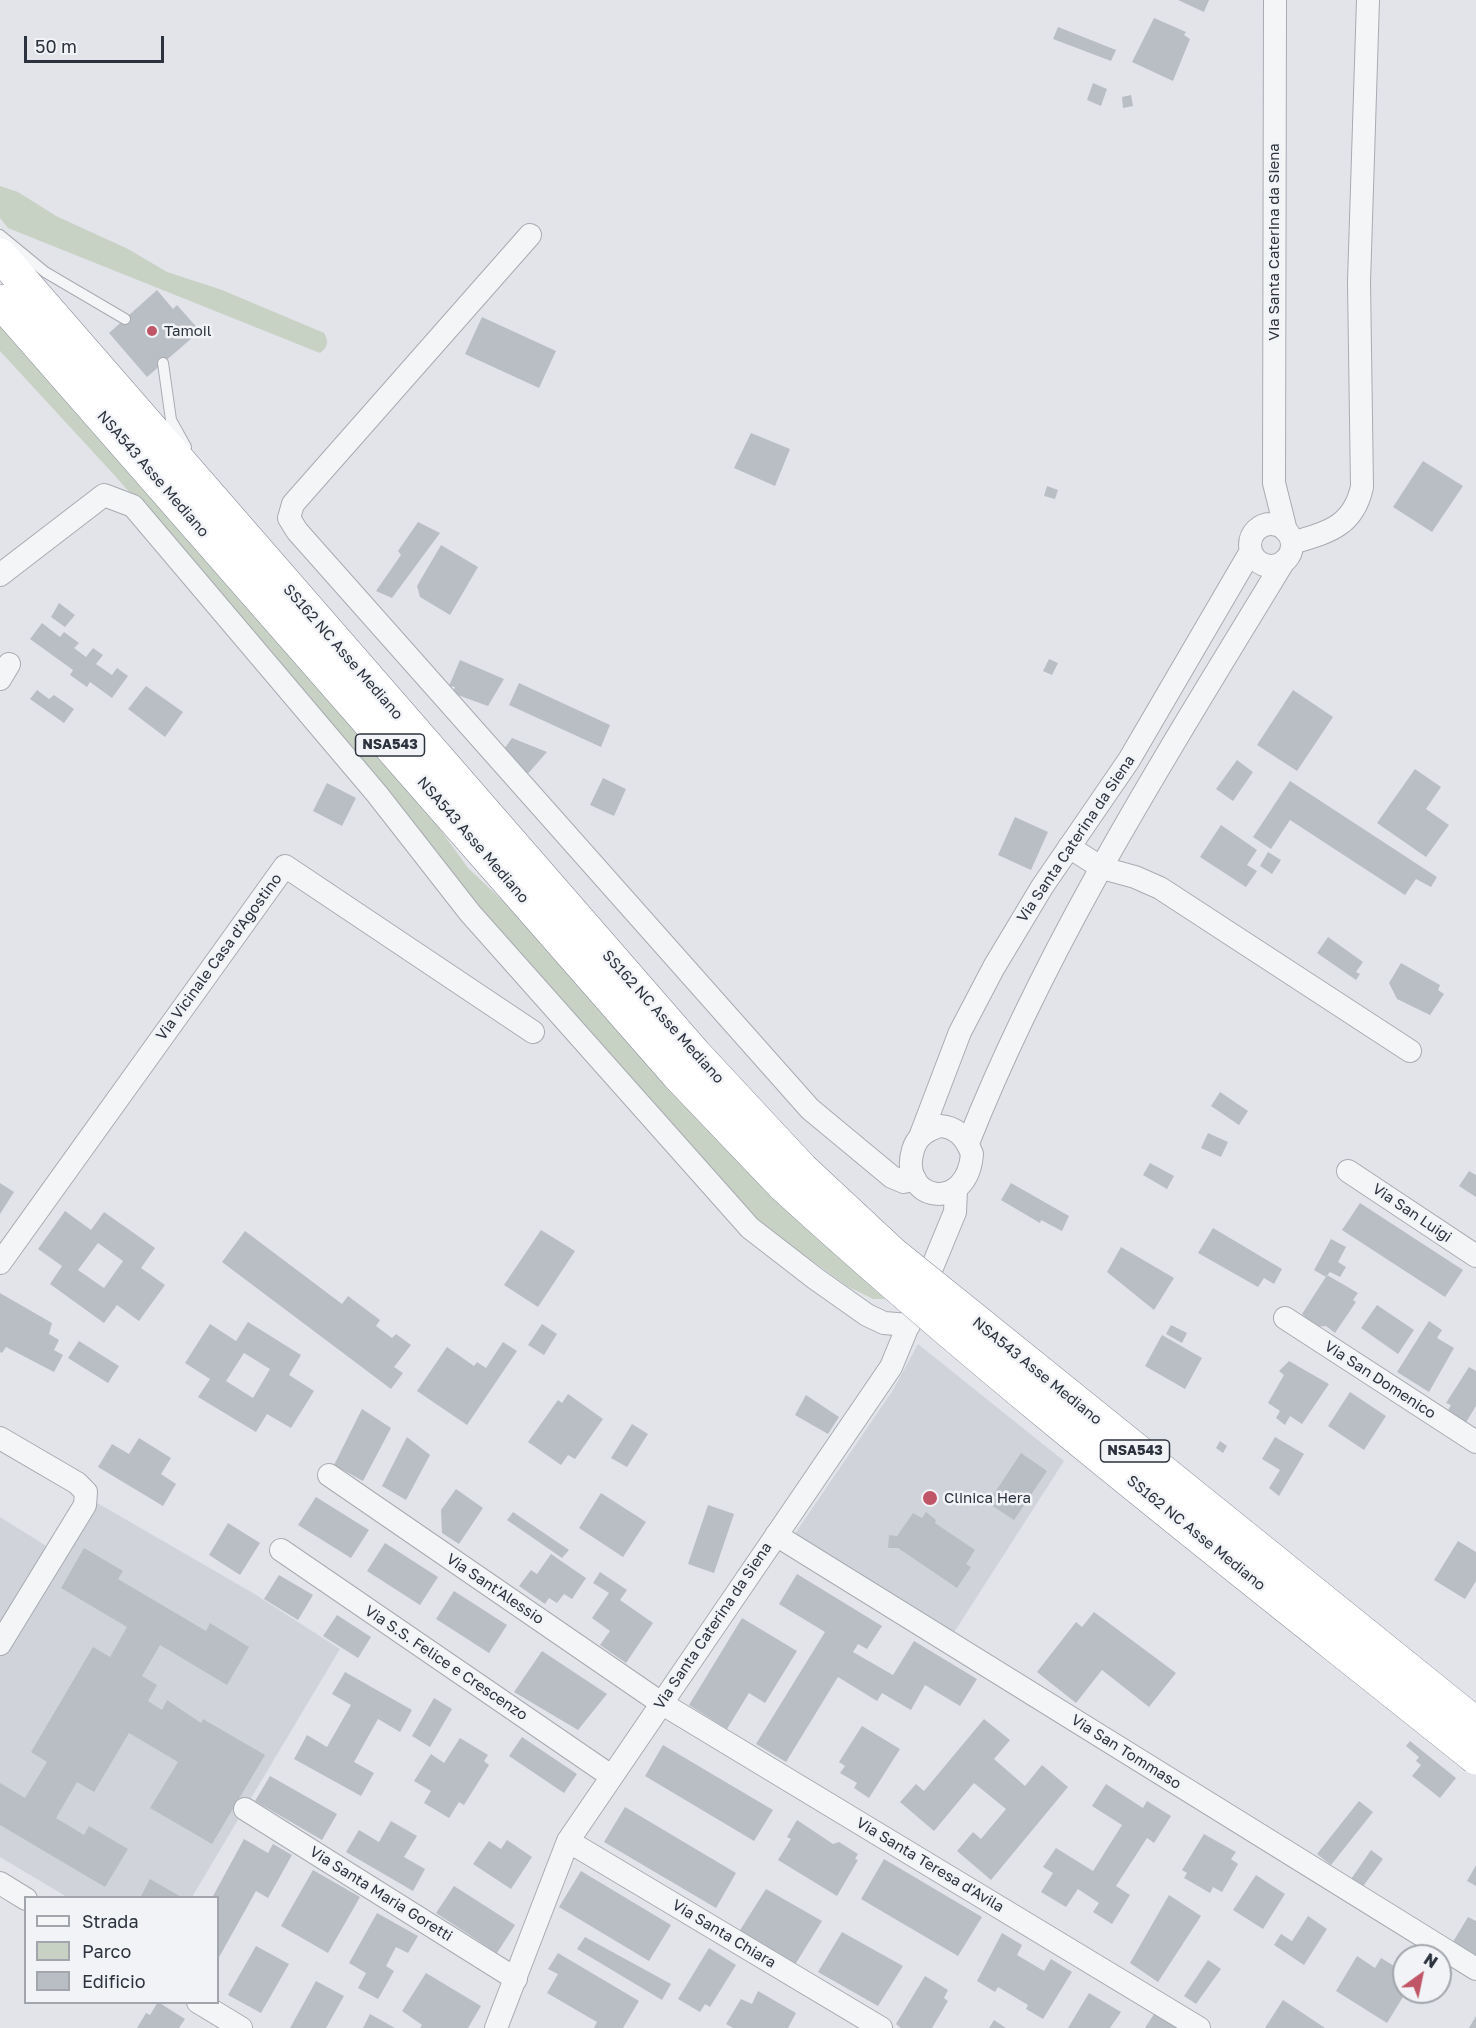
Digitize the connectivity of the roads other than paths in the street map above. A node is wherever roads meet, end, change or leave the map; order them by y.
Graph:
1 (1275, 0) edge
2 (1368, 0) edge
3 (530, 235) dead end
4 (3, 252) edge
5 (0, 301) edge
6 (125, 319) dead end
7 (164, 363) dead end
8 (1274, 483) junction
9 (212, 502) junction
10 (1261, 527) junction
11 (1288, 545) junction
12 (1251, 551) junction
13 (0, 575) edge
14 (1210, 621) junction
15 (1238, 637) junction
16 (1069, 847) junction
17 (1102, 868) junction
18 (533, 1032) dead end
19 (1410, 1051) dead end
20 (920, 1137) junction
21 (968, 1143) junction
22 (1348, 1171) dead end
23 (793, 1177) junction
24 (915, 1179) junction
25 (956, 1190) junction
26 (933, 1194) junction
27 (946, 1233) junction
28 (1476, 1256) edge
29 (0, 1263) edge
30 (1285, 1318) dead end
31 (909, 1325) junction
32 (0, 1438) edge
33 (1476, 1442) edge
34 (329, 1475) dead end
35 (776, 1535) junction
36 (281, 1550) dead end
37 (0, 1644) edge
38 (661, 1703) junction
39 (1476, 1724) edge
40 (1476, 1758) edge
41 (611, 1776) junction
42 (245, 1809) dead end
43 (568, 1841) junction
44 (0, 1883) edge
45 (24, 1898) edge
46 (1476, 1969) edge
47 (516, 1978) junction
48 (201, 2004) edge
49 (241, 2028) edge
50 (496, 2028) edge
51 (880, 2028) edge
52 (1199, 2028) edge

1 - 8 street, Via Santa Caterina da Siena
2 - 11 street
3 - 24 street
4 - 6 lane
4 - 9 highway, SS162 NC Asse Mediano
5 - 23 highway, NSA543 Asse Mediano / NSA543
7 - 9 lane
8 - 10 street, Via Santa Caterina da Siena
8 - 11 street
9 - 23 highway, SS162 NC Asse Mediano
10 - 11 street
10 - 12 street, Via Santa Caterina da Siena
11 - 12 street
11 - 15 street, Via Santa Caterina da Siena
12 - 14 street, Via Santa Caterina da Siena
13 - 31 street
14 - 15 street
14 - 16 street, Via Santa Caterina da Siena
15 - 17 street, Via Santa Caterina da Siena
16 - 17 street
16 - 20 street, Via Santa Caterina da Siena
17 - 19 street
17 - 21 street, Via Santa Caterina da Siena
18 - 29 street, Via Vicinale Casa d'Agostino
20 - 21 street
20 - 24 street
21 - 25 street
22 - 28 street, Via San Luigi
23 - 39 highway, NSA543 Asse Mediano / NSA543, bridge
23 - 40 highway, SS162 NC Asse Mediano, bridge
24 - 26 street
25 - 26 street
25 - 27 street, Via Santa Caterina da Siena
26 - 27 street
27 - 31 street, Via Santa Caterina da Siena
30 - 33 street, Via San Domenico
31 - 35 street, Via Santa Caterina da Siena
32 - 37 street
34 - 38 street, Via Sant'Alessio
35 - 38 street, Via Santa Caterina da Siena
35 - 46 street, Via San Tommaso
36 - 41 street, Via S.S. Felice e Crescenzo
38 - 41 street, Via Santa Caterina da Siena
38 - 52 street, Via Santa Teresa d'Avila
41 - 43 street, Via Santa Caterina da Siena
42 - 47 street, Via Santa Maria Goretti
43 - 47 street, Via Santa Caterina da Siena
43 - 51 street, Via Santa Chiara
44 - 45 street
47 - 50 street, Via Santa Caterina da Siena
48 - 49 street

